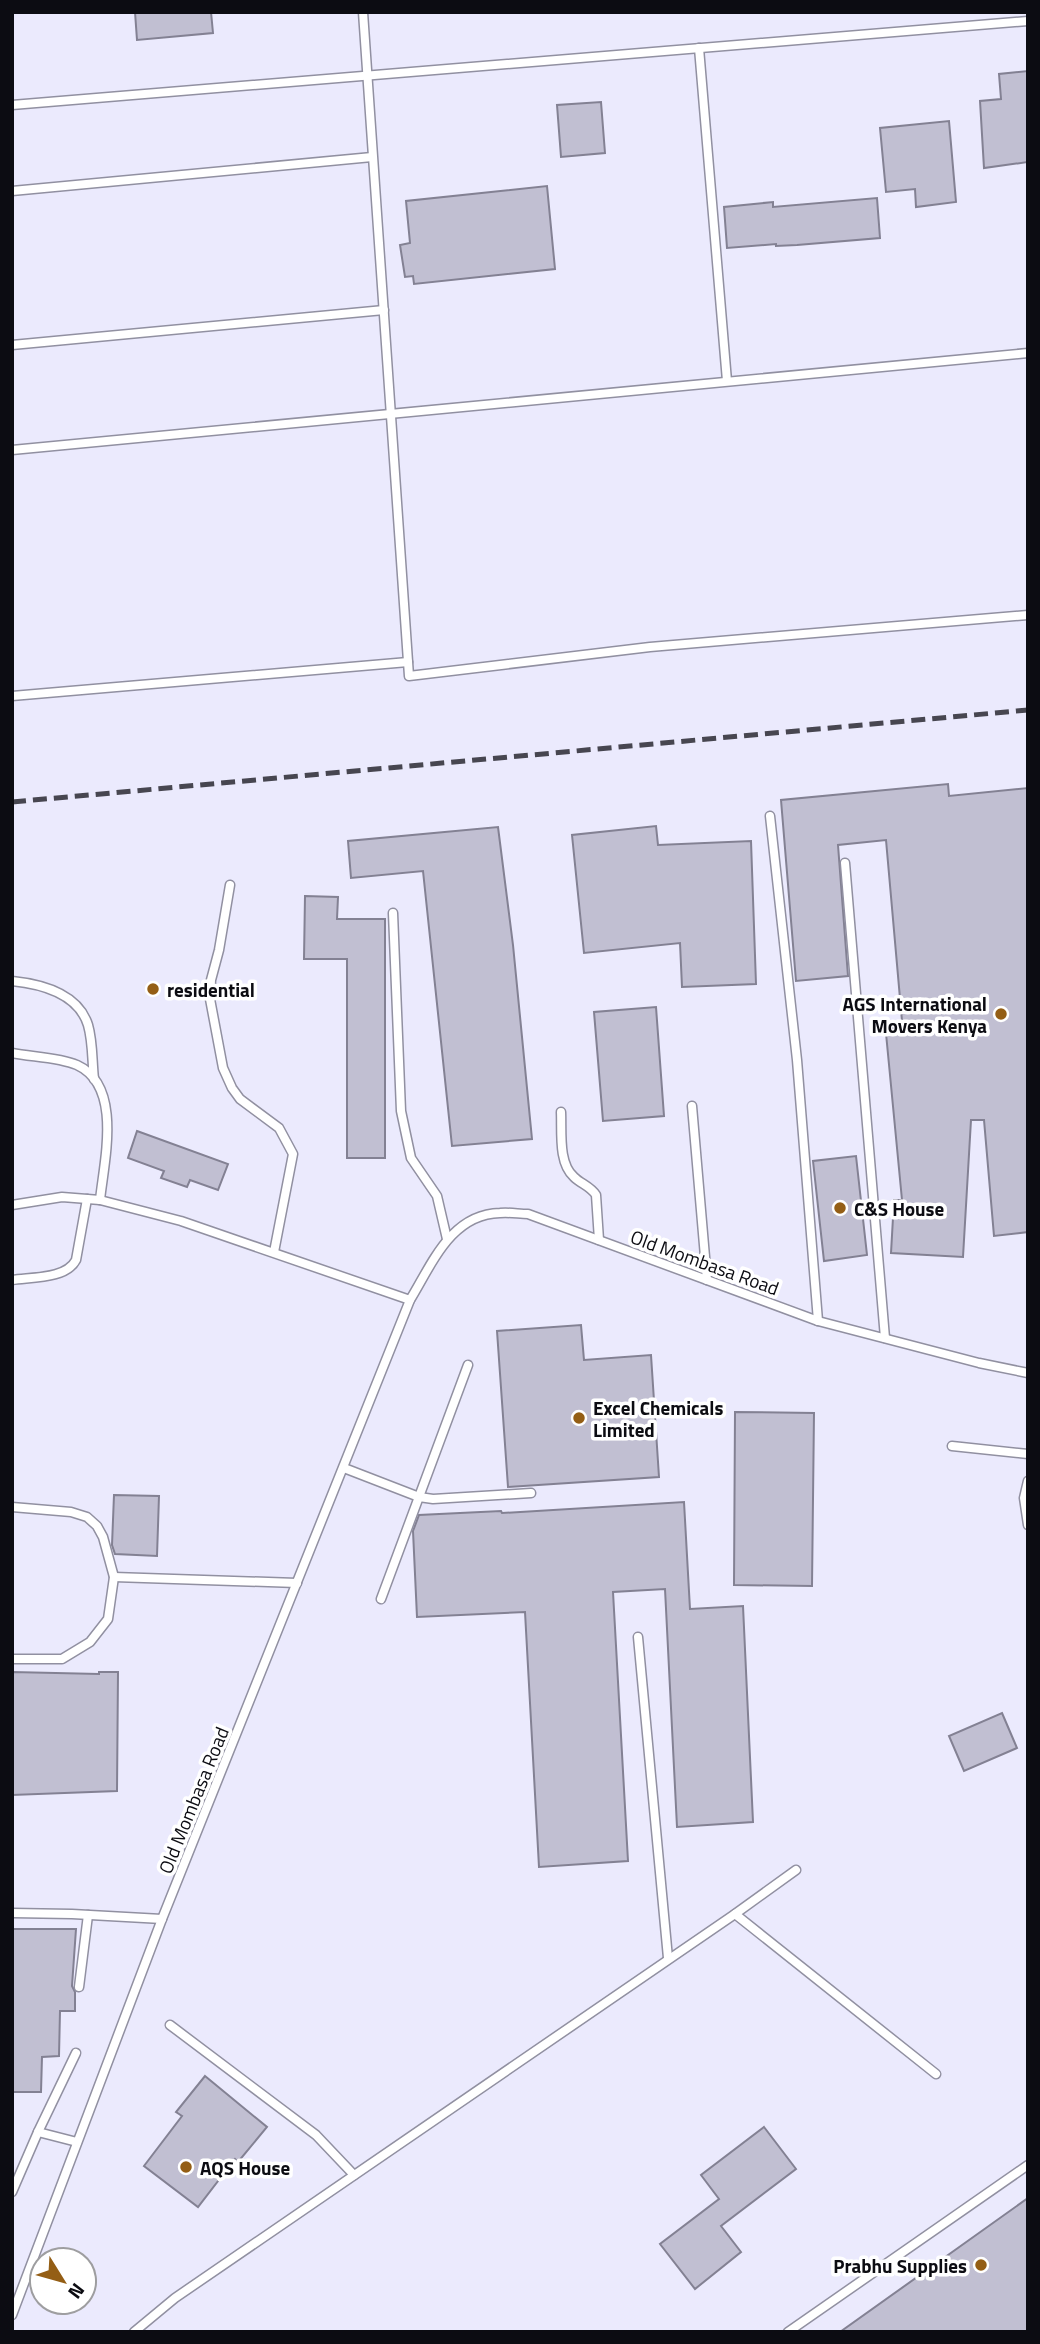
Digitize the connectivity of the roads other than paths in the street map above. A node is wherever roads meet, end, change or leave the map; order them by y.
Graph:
1 (363, 12) edge
2 (1028, 21) edge
3 (699, 48) junction
4 (368, 76) junction
5 (12, 105) edge
6 (372, 157) junction
7 (12, 191) edge
8 (384, 310) junction
9 (12, 345) edge
10 (1028, 353) edge
11 (727, 382) junction
12 (391, 414) junction
13 (12, 450) edge
14 (1028, 615) edge
15 (408, 662) junction
16 (12, 696) edge
17 (770, 816) dead end
18 (845, 863) dead end
19 (230, 885) dead end
20 (393, 913) dead end
21 (12, 981) edge
22 (12, 1053) edge
23 (94, 1079) junction
24 (692, 1106) dead end
25 (561, 1112) dead end
26 (87, 1199) junction
27 (100, 1200) junction
28 (12, 1205) edge
29 (447, 1239) junction
30 (599, 1241) junction
31 (274, 1252) junction
32 (12, 1280) edge
33 (707, 1280) junction
34 (410, 1300) junction
35 (818, 1321) junction
36 (884, 1338) junction
37 (468, 1365) dead end
38 (1028, 1373) edge
39 (952, 1446) dead end
40 (1028, 1454) edge
41 (344, 1468) junction
42 (1028, 1481) edge
43 (531, 1493) dead end
44 (419, 1497) junction
45 (12, 1507) edge
46 (1028, 1525) edge
47 (114, 1577) junction
48 (297, 1583) junction
49 (382, 1599) dead end
50 (638, 1637) dead end
51 (12, 1659) edge
52 (796, 1870) dead end
53 (12, 1913) edge
54 (735, 1914) junction
55 (89, 1915) junction
56 (162, 1919) junction
57 (668, 1958) junction
58 (79, 1987) dead end
59 (170, 2025) dead end
60 (76, 2053) dead end
61 (936, 2074) dead end
62 (38, 2132) junction
63 (78, 2143) junction
64 (1028, 2165) edge
65 (354, 2175) junction
66 (12, 2192) edge
67 (16, 2295) edge
68 (12, 2315) edge
69 (134, 2332) edge
70 (789, 2332) edge

1 - 4 lane
2 - 3 lane
3 - 4 lane
3 - 11 lane
4 - 5 lane
4 - 6 lane
6 - 7 lane
6 - 8 lane
8 - 9 lane
8 - 12 lane
10 - 11 lane
11 - 12 lane
12 - 13 lane
12 - 15 lane
14 - 15 lane
15 - 16 lane
17 - 35 lane
18 - 36 lane
19 - 31 lane
20 - 29 lane
21 - 23 lane
22 - 23 lane
23 - 27 lane
24 - 33 lane
25 - 30 lane
26 - 27 lane
26 - 28 lane
26 - 32 lane
27 - 31 lane
29 - 30 lane, Old Mombasa Road
29 - 34 lane, Old Mombasa Road
30 - 33 lane, Old Mombasa Road
31 - 34 lane
33 - 35 lane, Old Mombasa Road
34 - 41 lane, Old Mombasa Road
35 - 36 lane, Old Mombasa Road
36 - 38 lane, Old Mombasa Road
37 - 44 lane
39 - 40 lane
41 - 44 lane
41 - 48 lane, Old Mombasa Road
42 - 46 lane
43 - 44 lane
44 - 49 lane
45 - 47 lane
47 - 48 lane
47 - 51 lane
48 - 56 lane, Old Mombasa Road
50 - 57 lane
52 - 54 lane
53 - 55 lane
54 - 57 lane
54 - 61 lane
55 - 56 lane
55 - 58 lane
56 - 63 lane, Old Mombasa Road
57 - 65 lane
59 - 65 lane
60 - 62 lane
62 - 63 lane
62 - 66 lane
63 - 67 lane, Old Mombasa Road
64 - 70 lane
65 - 69 lane
67 - 68 lane, Old Mombasa Road

